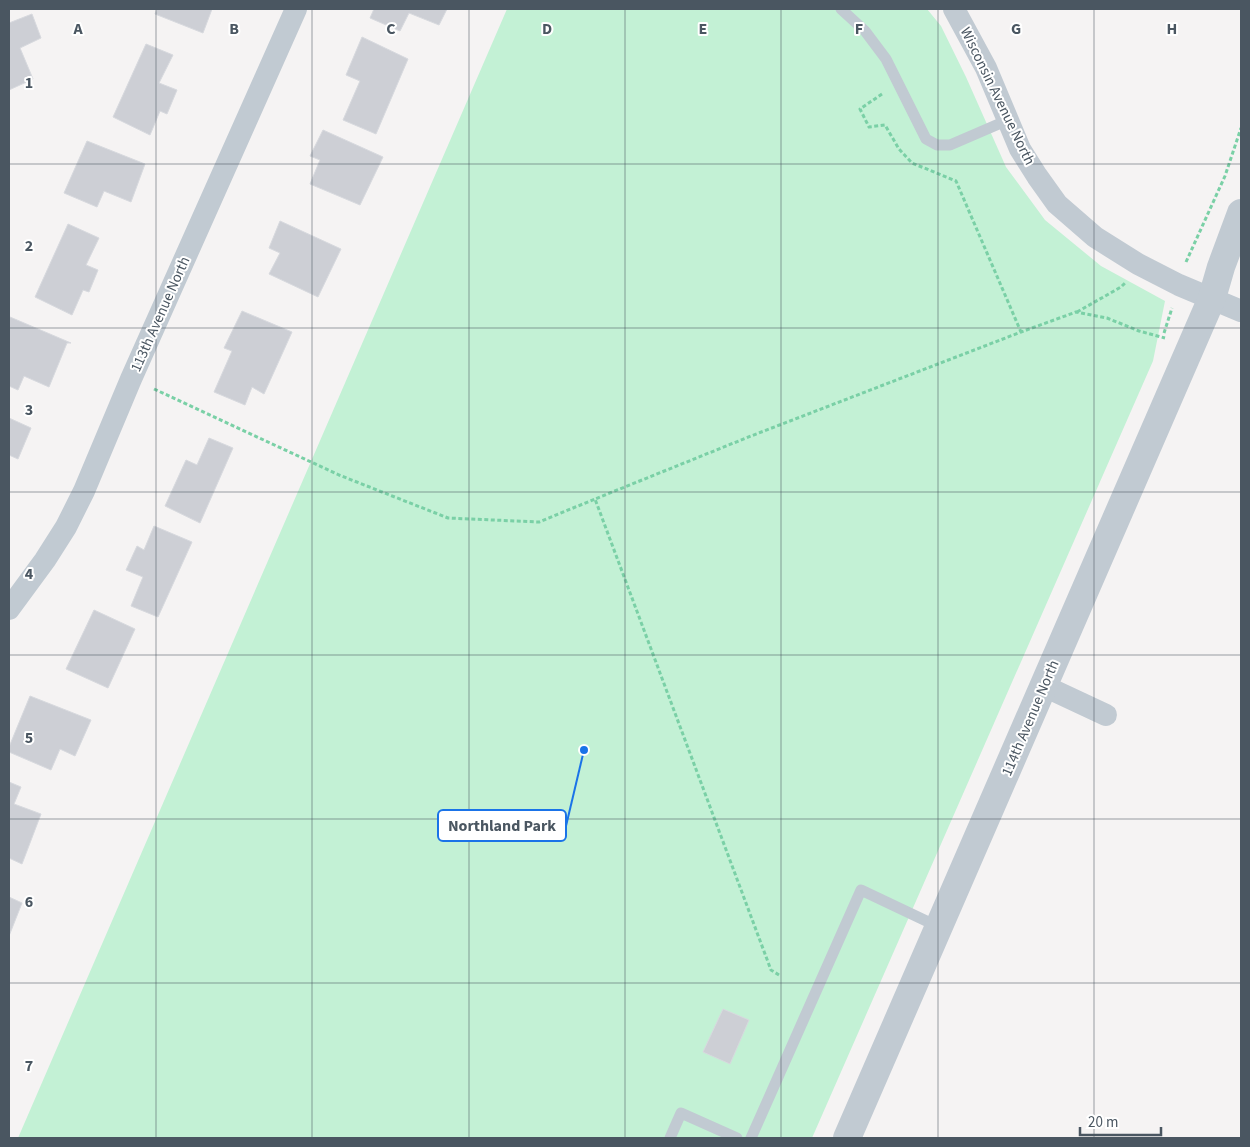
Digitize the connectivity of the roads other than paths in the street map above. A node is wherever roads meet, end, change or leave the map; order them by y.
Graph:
1 (296, 9) edge
2 (841, 9) edge
3 (954, 9) edge
4 (1008, 120) junction
5 (1241, 213) edge
6 (1241, 260) edge
7 (1212, 298) junction
8 (1241, 311) edge
9 (9, 609) edge
10 (1044, 686) junction
11 (1106, 715) dead end
12 (939, 927) junction
13 (670, 1138) edge
14 (737, 1138) edge
15 (751, 1138) edge
16 (847, 1138) edge

1 - 9 street, 113th Avenue North
2 - 4 lane
3 - 4 street, Wisconsin Avenue North
4 - 7 street, Wisconsin Avenue North
5 - 7 street, 114th Avenue North
6 - 7 street, 114th Avenue North
7 - 8 street, Wisconsin Avenue North
7 - 10 street, 114th Avenue North
10 - 11 street
10 - 12 street, 114th Avenue North
12 - 15 lane
12 - 16 street, 114th Avenue North
13 - 14 lane

